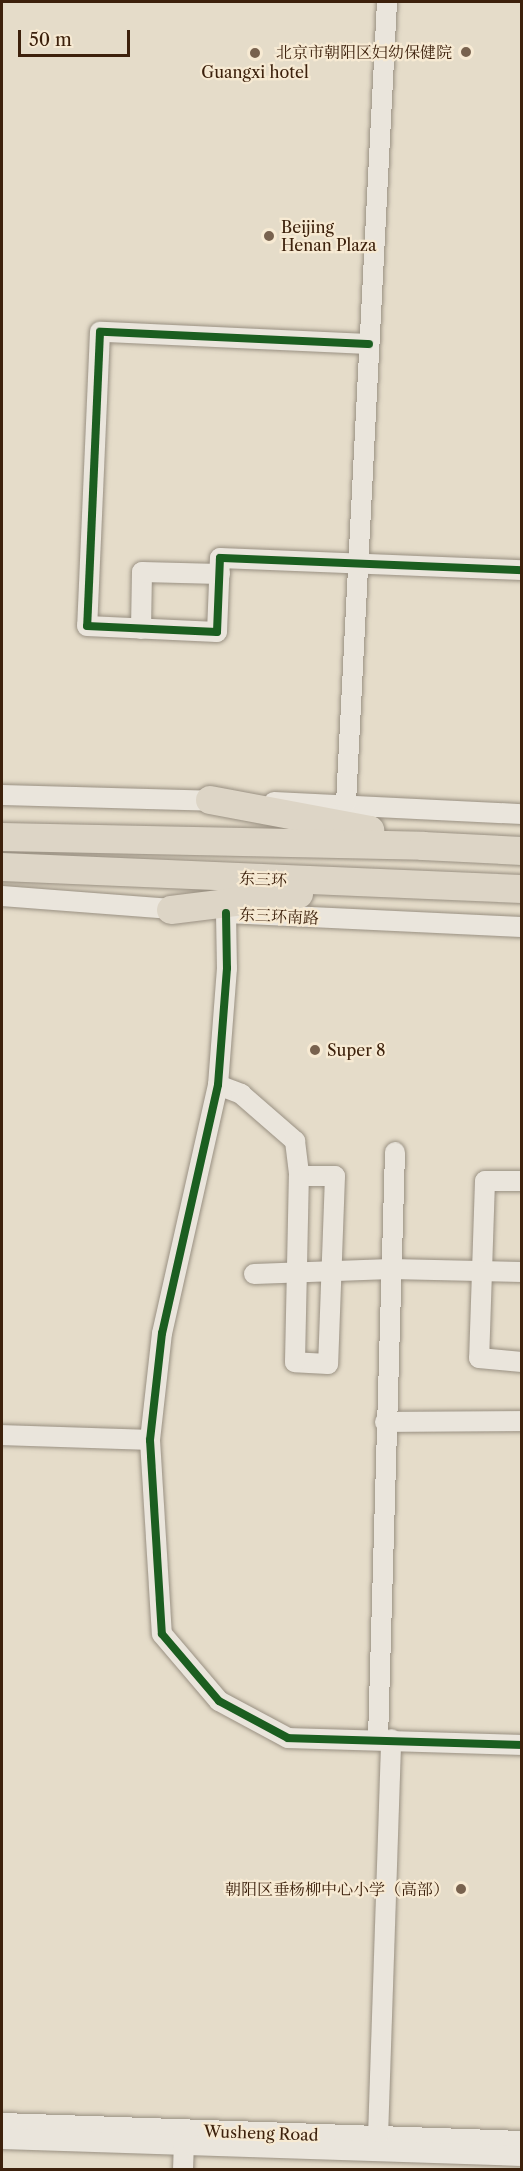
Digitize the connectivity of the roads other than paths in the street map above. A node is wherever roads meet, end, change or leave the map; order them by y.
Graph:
1 (387, 2) edge
2 (369, 344) junction
3 (358, 564) junction
4 (522, 570) edge
5 (220, 574) junction
6 (141, 629) junction
7 (2, 795) edge
8 (210, 800) junction
9 (346, 803) junction
10 (522, 813) edge
11 (4, 837) edge
12 (522, 837) edge
13 (423, 846) junction
14 (477, 848) junction
15 (522, 851) edge
16 (3, 867) edge
17 (381, 885) junction
18 (479, 887) junction
19 (522, 889) edge
20 (2, 896) edge
21 (522, 901) edge
22 (171, 910) junction
23 (226, 913) junction
24 (522, 927) edge
25 (218, 1085) junction
26 (395, 1152) dead end
27 (299, 1176) junction
28 (522, 1180) edge
29 (391, 1269) junction
30 (331, 1271) junction
31 (483, 1271) junction
32 (522, 1272) edge
33 (297, 1273) junction
34 (254, 1274) dead end
35 (522, 1362) edge
36 (522, 1421) edge
37 (385, 1422) junction
38 (2, 1435) edge
39 (150, 1440) junction
40 (385, 1739) junction
41 (522, 1745) edge
42 (2, 2123) edge
43 (378, 2137) junction
44 (2, 2139) edge
45 (522, 2141) edge
46 (184, 2145) junction
47 (522, 2156) edge
48 (183, 2169) edge

1 - 2 street
2 - 3 street
2 - 6 street
3 - 4 street
3 - 5 street
3 - 9 street
5 - 6 street
5 - 6 street
7 - 8 street
8 - 9 street
8 - 13 highway
9 - 10 street
11 - 13 highway
12 - 14 highway
13 - 14 highway
14 - 15 highway
16 - 17 highway, 东三环
17 - 18 highway, 东三环
17 - 22 highway
18 - 19 highway, 东三环
18 - 21 highway
20 - 22 street, 东三环南路
22 - 23 street, 东三环南路
23 - 24 street, 东三环南路
23 - 25 street
25 - 27 street
25 - 39 street
26 - 29 street
27 - 30 street
27 - 33 street
28 - 31 street
29 - 30 street
29 - 31 street
29 - 37 street
30 - 33 street
30 - 33 street
31 - 32 street
31 - 35 street
33 - 34 street
36 - 37 street
37 - 40 street
38 - 39 street
39 - 40 street
40 - 41 street
40 - 43 street
42 - 43 street, Wusheng Road
43 - 45 street, Wusheng Road
44 - 46 street, Wusheng Road
46 - 47 street, Wusheng Road
46 - 48 street

